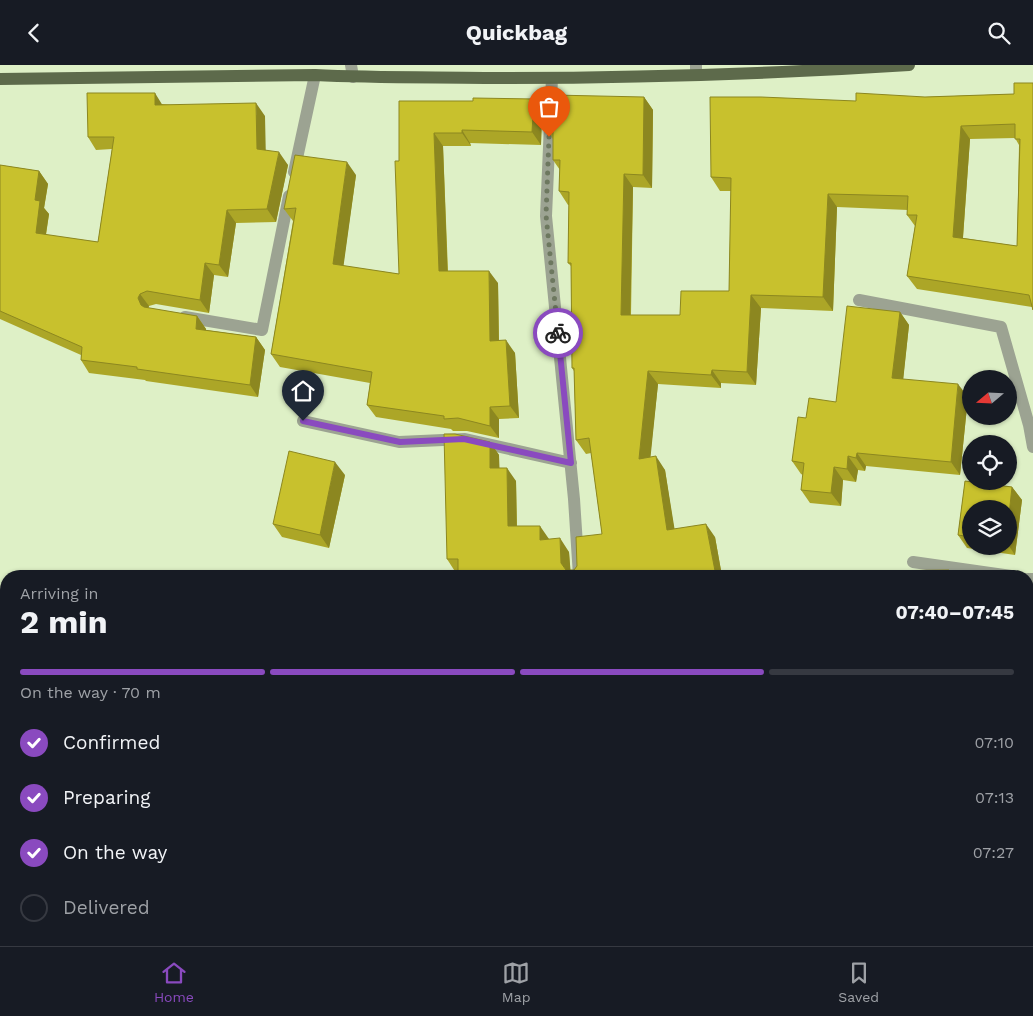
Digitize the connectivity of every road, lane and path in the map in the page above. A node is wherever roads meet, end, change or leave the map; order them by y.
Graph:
1 (909, 65) edge
2 (696, 70) edge
3 (352, 71) edge
4 (314, 75) junction
5 (552, 78) junction
6 (0, 79) edge
7 (859, 300) dead end
8 (174, 315) edge
9 (303, 421) dead end
10 (1033, 447) edge
11 (571, 463) junction
12 (913, 562) dead end
13 (579, 570) edge
14 (968, 570) edge

1 - 2 main road
2 - 5 main road
3 - 4 main road
3 - 5 main road
4 - 6 main road
4 - 8 street
5 - 11 street
7 - 10 street
9 - 11 street
11 - 13 street
12 - 14 street

